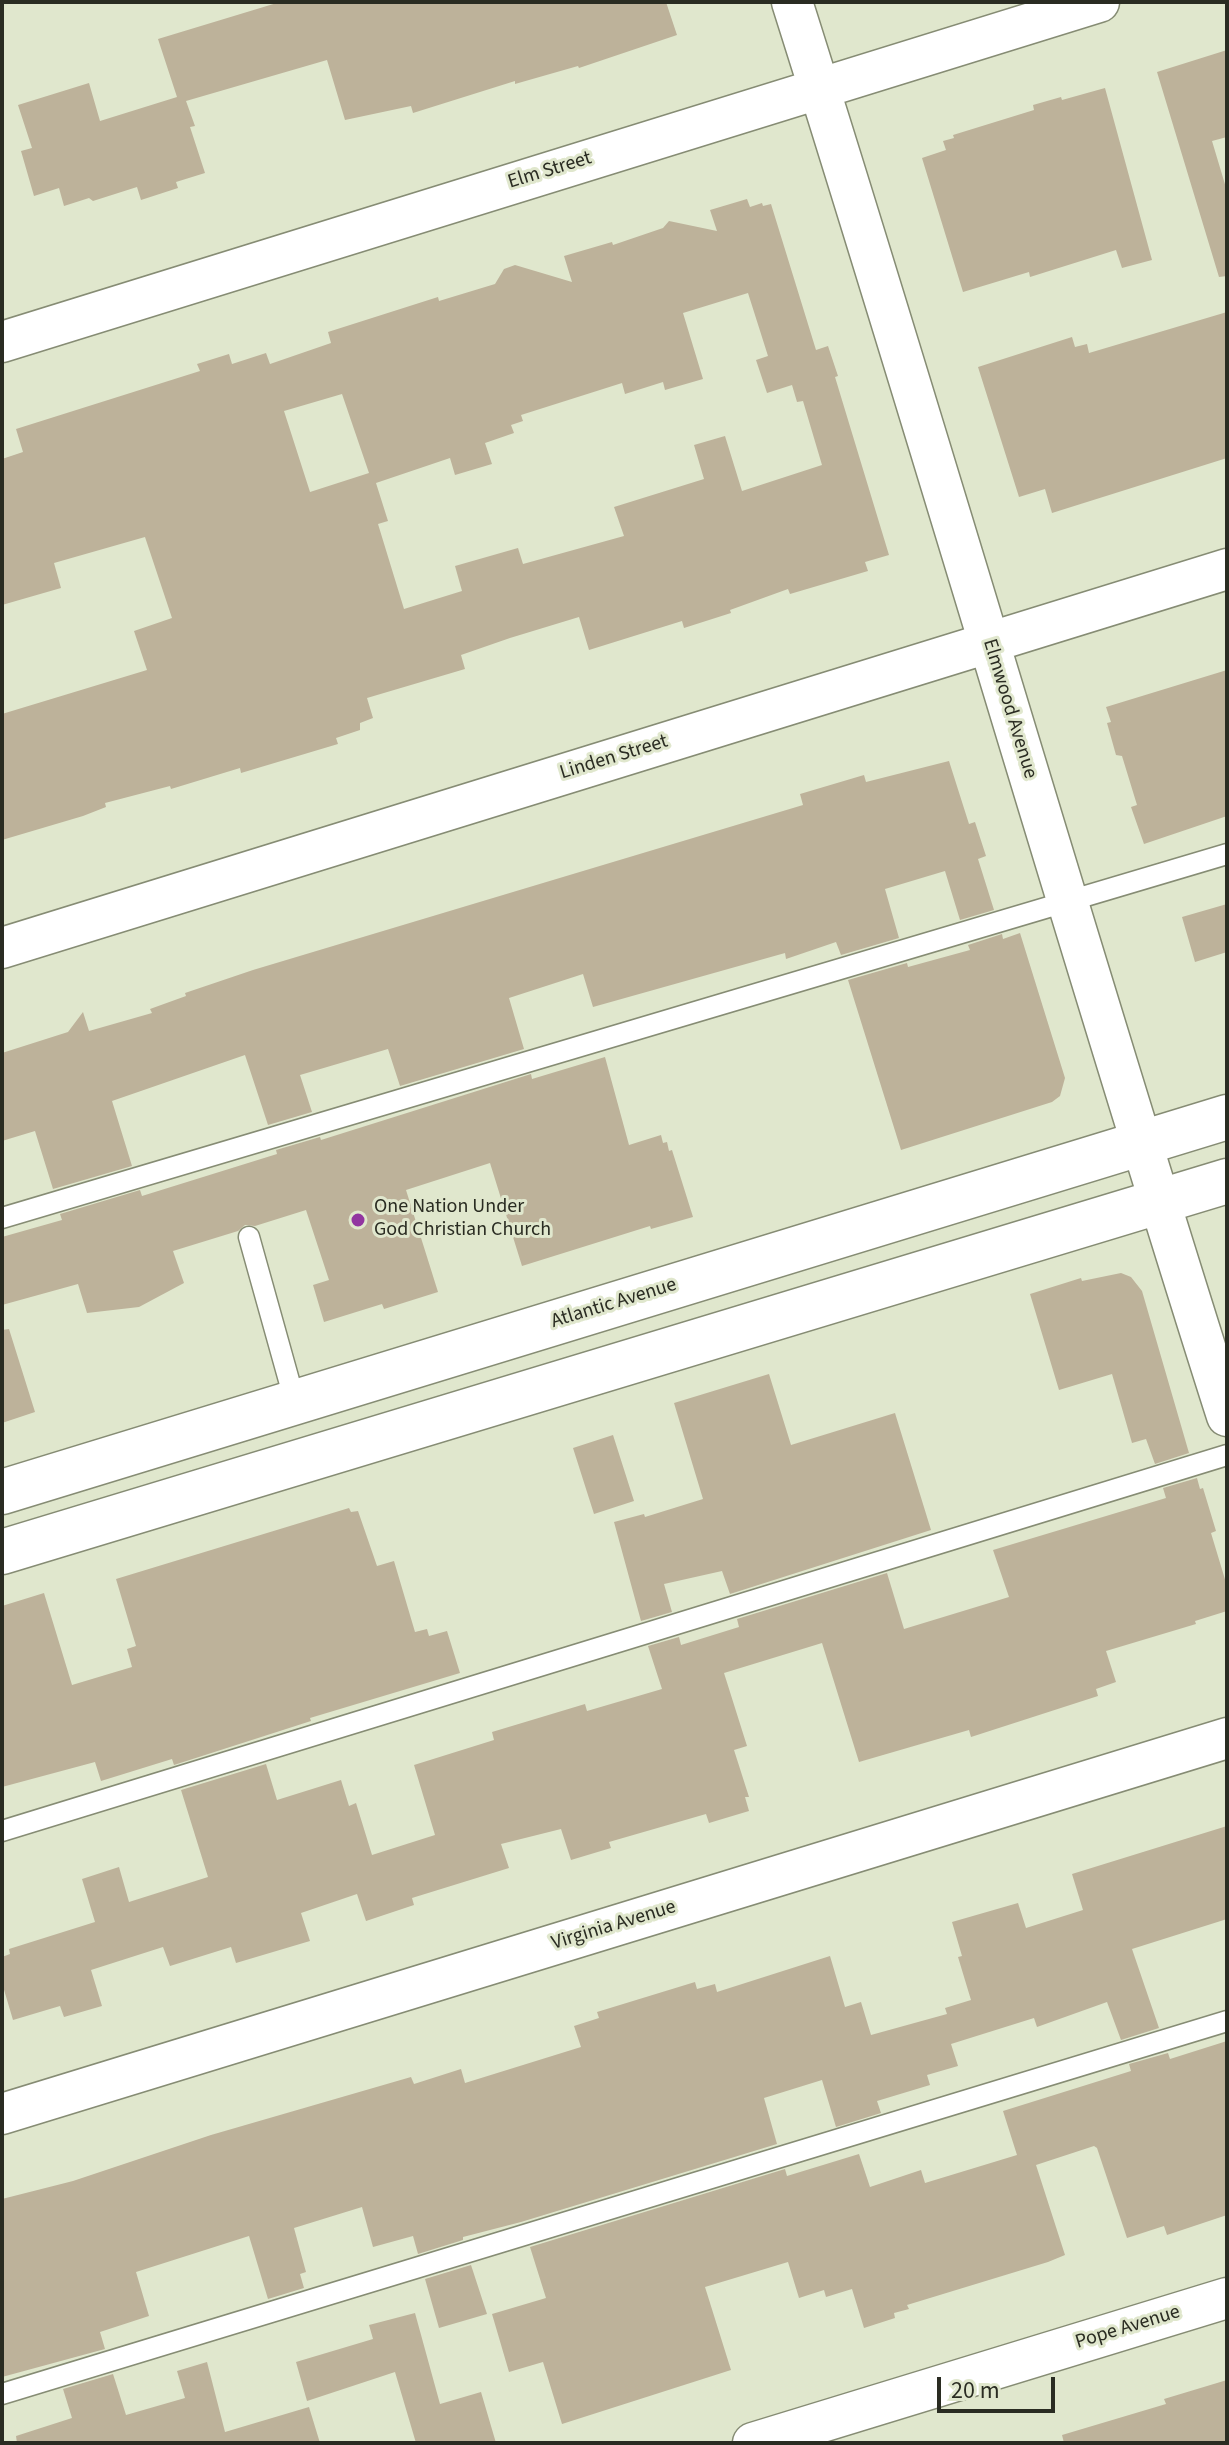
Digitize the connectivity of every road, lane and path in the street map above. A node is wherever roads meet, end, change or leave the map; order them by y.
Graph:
1 (792, 2) edge
2 (1099, 2) edge
3 (819, 87) junction
4 (2, 342) edge
5 (1227, 569) edge
6 (989, 642) junction
7 (1227, 854) edge
8 (1067, 903) junction
9 (2, 948) edge
10 (1227, 1117) edge
11 (1141, 1145) junction
12 (1227, 1181) edge
13 (1159, 1203) junction
14 (2, 1218) edge
15 (249, 1237) dead end
16 (295, 1402) junction
17 (1227, 1416) edge
18 (1227, 1455) edge
19 (2, 1492) edge
20 (2, 1552) edge
21 (1227, 1738) edge
22 (2, 1831) edge
23 (1227, 2021) edge
24 (2, 2114) edge
25 (1227, 2298) edge
26 (2, 2394) edge
27 (753, 2443) edge

1 - 3 street, Elmwood Avenue
2 - 3 street, Elm Street
3 - 4 street, Elm Street
3 - 6 street, Elmwood Avenue
5 - 6 street, Linden Street
6 - 8 street, Elmwood Avenue
6 - 9 street, Linden Street
7 - 8 lane
8 - 11 street, Elmwood Avenue
8 - 14 lane
10 - 11 main road, Atlantic Avenue
11 - 13 street, Elmwood Avenue
11 - 16 main road, Atlantic Avenue
12 - 13 main road
13 - 17 street, Elmwood Avenue
13 - 20 main road
15 - 16 lane
16 - 19 main road, Atlantic Avenue
18 - 22 lane
21 - 24 street, Virginia Avenue
23 - 26 lane
25 - 27 street, Pope Avenue

